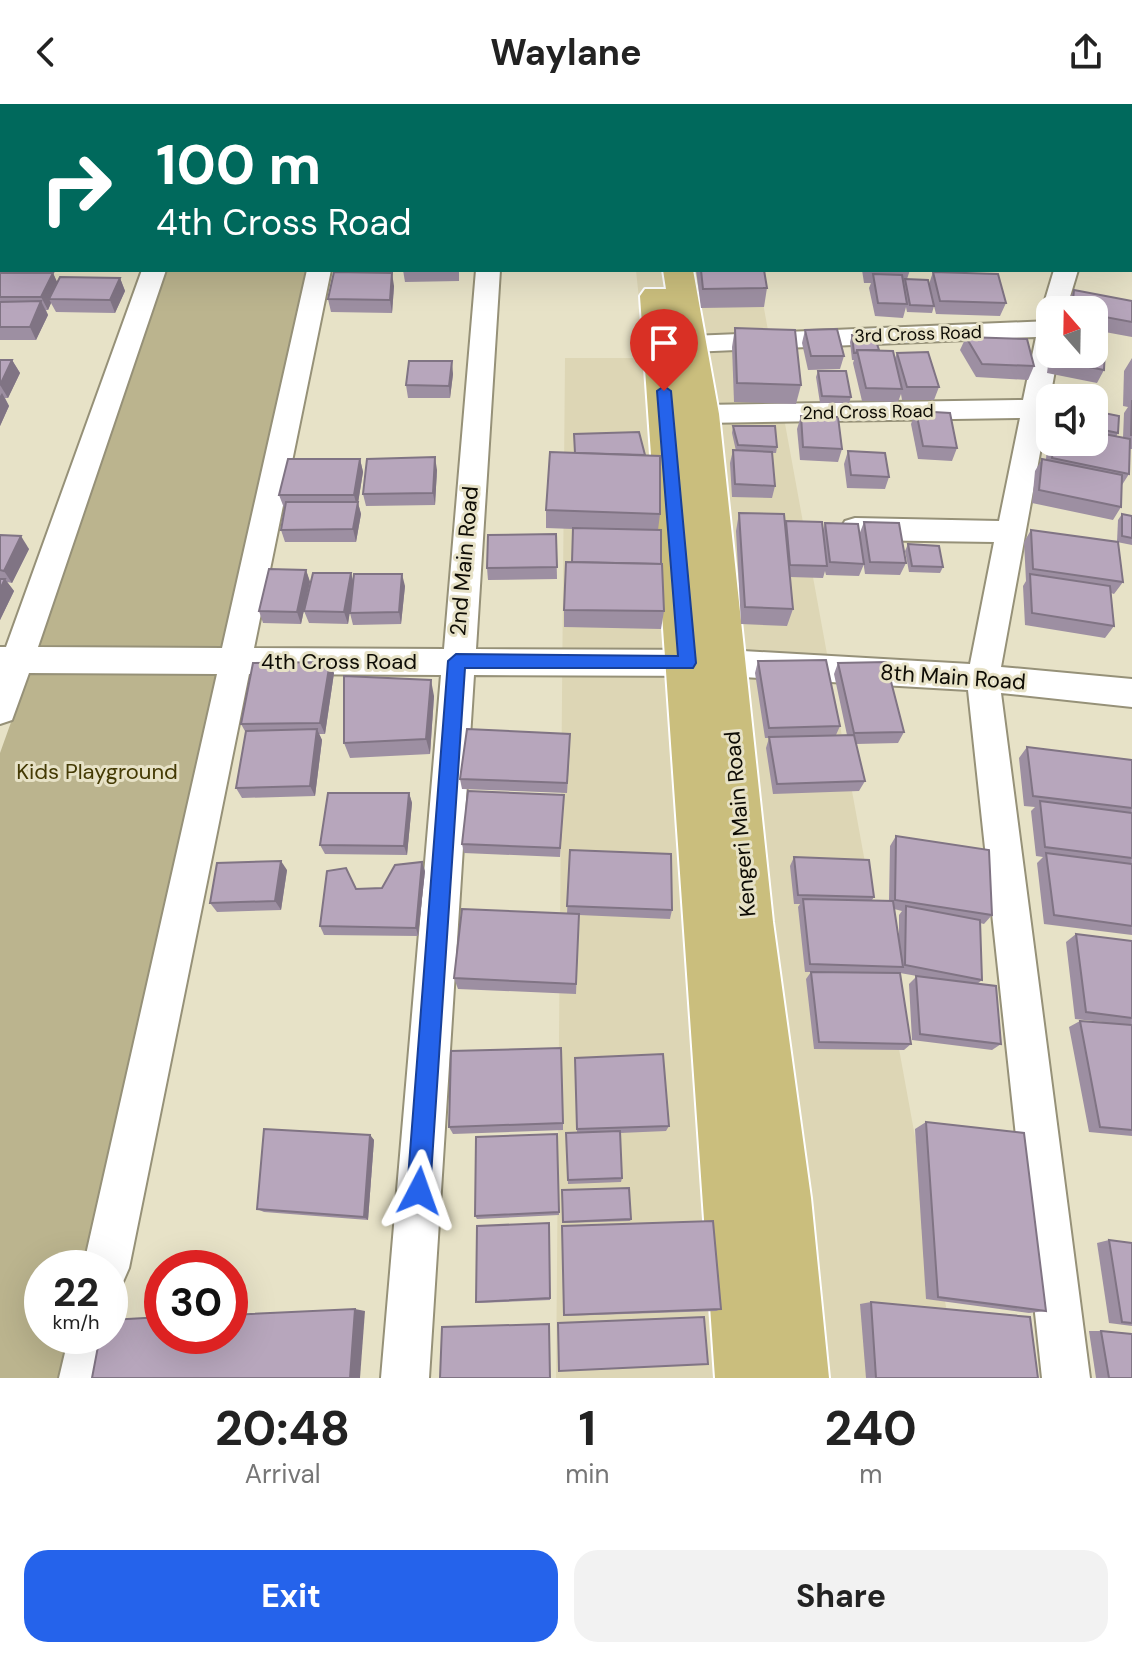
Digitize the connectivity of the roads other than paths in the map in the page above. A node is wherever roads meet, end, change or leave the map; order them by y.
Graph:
1 (153, 272) edge
2 (319, 272) edge
3 (488, 272) edge
4 (654, 272) edge
5 (678, 272) edge
6 (1065, 272) edge
7 (1058, 296) edge
8 (1036, 331) edge
9 (691, 344) junction
10 (1043, 368) edge
11 (1035, 409) junction
12 (702, 414) junction
13 (824, 528) edge
14 (1012, 532) junction
15 (9, 660) edge
16 (233, 661) junction
17 (456, 661) junction
18 (706, 663) junction
19 (983, 678) junction
20 (1132, 693) edge
21 (0, 710) edge
22 (110, 1250) edge
23 (88, 1354) edge
24 (83, 1378) edge
25 (405, 1378) edge
26 (746, 1378) edge
27 (798, 1378) edge
28 (1066, 1378) edge

1 - 15 street
2 - 16 street
3 - 17 street, 2nd Main Road
4 - 18 main road, Kengeri Main Road
5 - 9 main road, Kengeri Main Road
6 - 7 street
8 - 9 street, 3rd Cross Road
9 - 12 main road, Kengeri Main Road
10 - 11 street
11 - 12 street, 2nd Cross Road
11 - 14 street
12 - 18 main road, Kengeri Main Road
13 - 14 street
14 - 19 street
15 - 16 street, 4th Cross Road
15 - 21 street
16 - 17 street, 4th Cross Road
16 - 22 street
17 - 18 street, 4th Cross Road
17 - 25 street, 2nd Main Road
18 - 19 street, 8th Main Road
18 - 26 main road, Kengeri Main Road
18 - 27 main road, Kengeri Main Road
19 - 20 street, 8th Main Road
19 - 28 street
23 - 24 street

